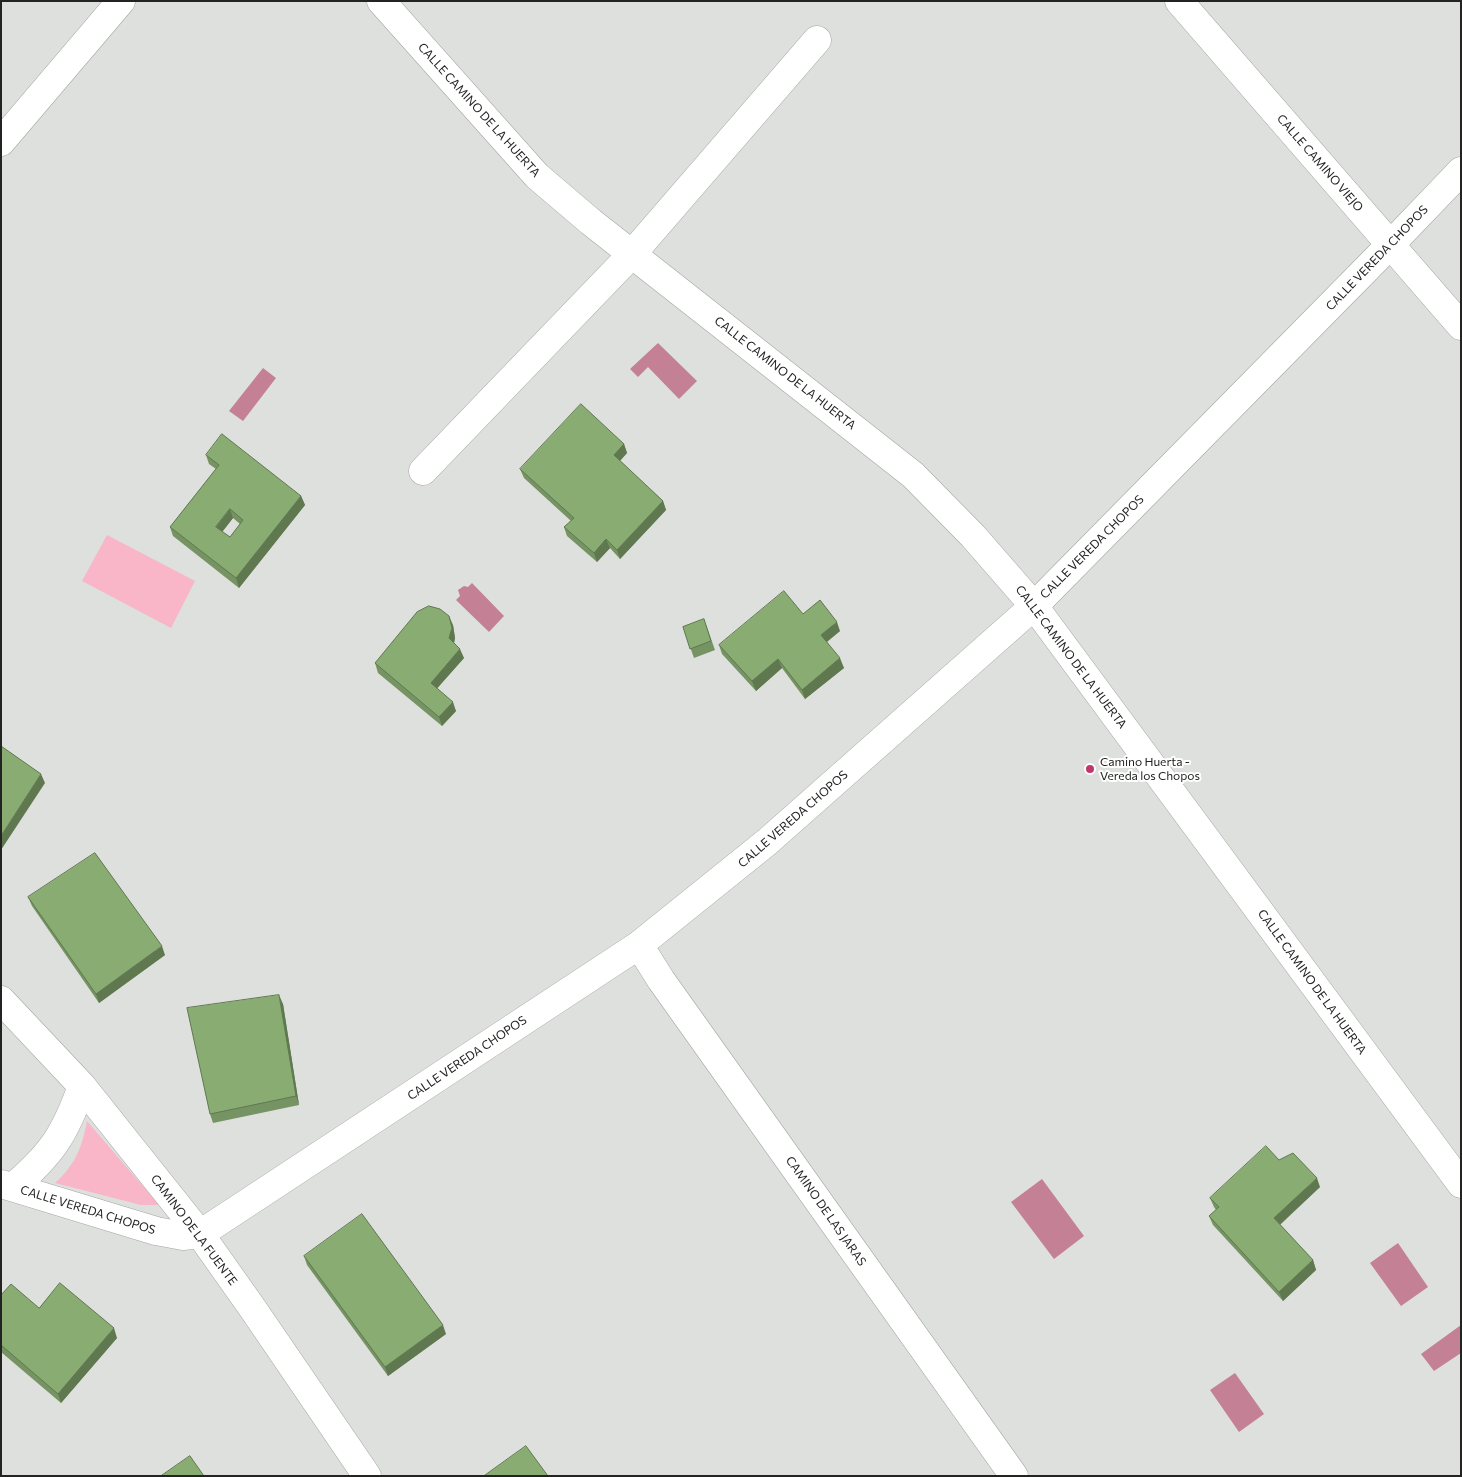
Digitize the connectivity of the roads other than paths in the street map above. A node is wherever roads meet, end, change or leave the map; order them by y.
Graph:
1 (121, 1) edge
2 (381, 1) edge
3 (1178, 1) edge
4 (816, 40) dead end
5 (1, 142) edge
6 (1461, 171) edge
7 (1391, 244) junction
8 (632, 254) junction
9 (1461, 326) edge
10 (423, 470) dead end
11 (1034, 606) junction
12 (639, 945) junction
13 (1, 1000) edge
14 (82, 1086) junction
15 (1461, 1184) edge
16 (7, 1186) edge
17 (200, 1234) junction
18 (367, 1476) edge
19 (1014, 1476) edge

1 - 5 street
2 - 8 street, CALLE CAMINO DE LA HUERTA
3 - 7 street, CALLE CAMINO VIEJO
4 - 8 street
6 - 7 street, CALLE VEREDA CHOPOS
7 - 9 street, CALLE CAMINO VIEJO
7 - 11 street, CALLE VEREDA CHOPOS
8 - 10 street
8 - 11 street, CALLE CAMINO DE LA HUERTA
11 - 12 street, CALLE VEREDA CHOPOS
11 - 15 street, CALLE CAMINO DE LA HUERTA
12 - 17 street, CALLE VEREDA CHOPOS
12 - 19 street, CAMINO DE LAS JARAS
13 - 14 street, CAMINO DE LA FUENTE
14 - 16 street
14 - 17 street, CAMINO DE LA FUENTE
16 - 17 street, CALLE VEREDA CHOPOS
17 - 18 street, CAMINO DE LA FUENTE

